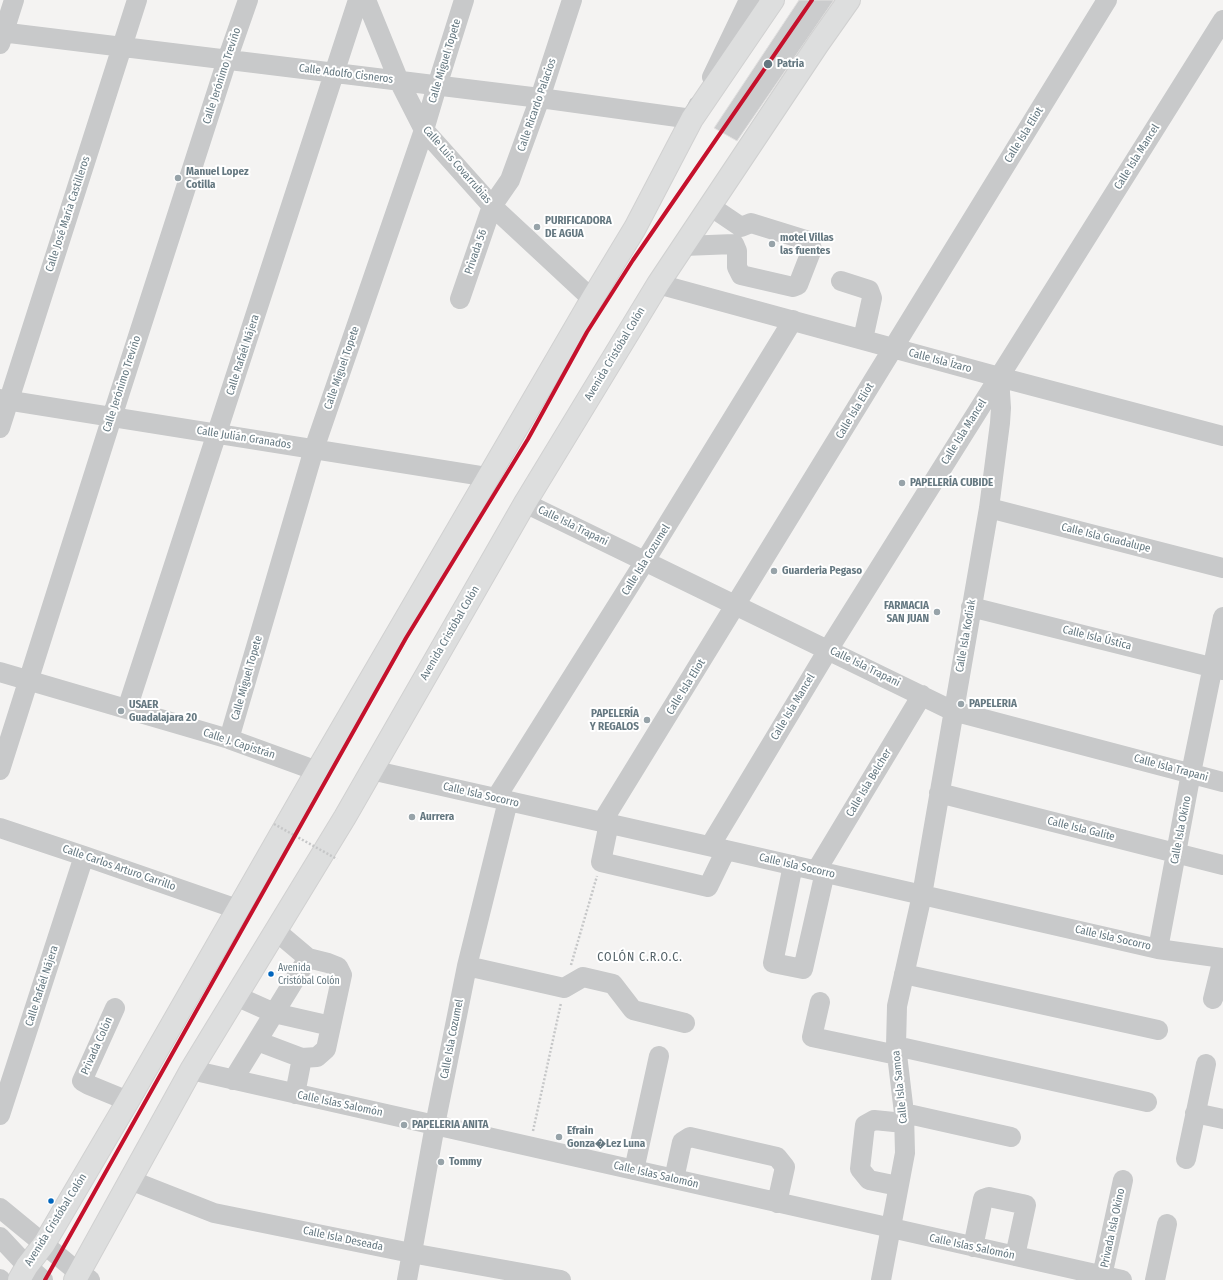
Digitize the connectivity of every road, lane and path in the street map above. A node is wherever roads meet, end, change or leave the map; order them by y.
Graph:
1 (14, 0) edge
2 (137, 0) edge
3 (248, 0) edge
4 (358, 0) edge
5 (366, 0) edge
6 (464, 0) edge
7 (572, 0) edge
8 (749, 0) edge
9 (773, 0) edge
10 (784, 0) edge
11 (849, 0) edge
12 (1107, 0) edge
13 (1223, 20) edge
14 (1, 36) edge
15 (122, 47) junction
16 (227, 60) junction
17 (334, 73) junction
18 (399, 81) junction
19 (437, 86) junction
20 (540, 98) junction
21 (697, 124) junction
22 (424, 130) junction
23 (492, 206) junction
24 (710, 206) junction
25 (684, 246) junction
26 (841, 281) dead end
27 (658, 284) junction
28 (460, 299) dead end
29 (592, 299) junction
30 (793, 320) junction
31 (863, 339) junction
32 (893, 348) junction
33 (999, 377) junction
34 (4, 400) edge
35 (112, 417) junction
36 (0, 428) edge
37 (217, 433) junction
38 (1223, 436) edge
39 (314, 449) junction
40 (488, 477) junction
41 (525, 503) junction
42 (988, 508) junction
43 (646, 561) junction
44 (1223, 568) edge
45 (736, 605) junction
46 (971, 607) junction
47 (1223, 617) edge
48 (828, 650) junction
49 (1218, 669) edge
50 (0, 672) edge
51 (28, 680) junction
52 (922, 695) junction
53 (127, 709) junction
54 (953, 710) junction
55 (228, 739) junction
56 (0, 770) edge
57 (371, 770) junction
58 (317, 771) junction
59 (1191, 773) junction
60 (1223, 782) edge
61 (939, 793) junction
62 (502, 800) junction
63 (606, 823) junction
64 (274, 824) dead end
65 (0, 828) edge
66 (718, 848) junction
67 (1176, 853) junction
68 (84, 856) junction
69 (337, 858) dead end
70 (793, 865) junction
71 (1223, 865) edge
72 (821, 872) junction
73 (922, 894) junction
74 (237, 909) junction
75 (276, 931) junction
76 (1158, 949) junction
77 (308, 958) junction
78 (1223, 958) edge
79 (467, 966) junction
80 (904, 974) junction
81 (236, 996) junction
82 (1213, 999) dead end
83 (820, 1002) dead end
84 (115, 1008) dead end
85 (274, 1013) junction
86 (685, 1023) dead end
87 (331, 1026) junction
88 (1158, 1030) dead end
89 (257, 1041) junction
90 (896, 1050) junction
91 (659, 1056) dead end
92 (302, 1058) junction
93 (1206, 1064) dead end
94 (191, 1070) junction
95 (233, 1080) junction
96 (295, 1094) junction
97 (128, 1101) junction
98 (1146, 1102) dead end
99 (1195, 1113) junction
100 (0, 1115) edge
101 (904, 1118) junction
102 (1223, 1119) edge
103 (435, 1125) junction
104 (1011, 1137) dead end
105 (1186, 1158) dead end
106 (634, 1170) junction
107 (674, 1179) junction
108 (130, 1180) junction
109 (1123, 1180) dead end
110 (898, 1186) junction
111 (777, 1203) junction
112 (0, 1208) edge
113 (1167, 1224) dead end
114 (890, 1228) junction
115 (2, 1244) edge
116 (44, 1244) junction
117 (973, 1247) junction
118 (411, 1253) junction
119 (1015, 1256) junction
120 (30, 1275) edge
121 (1102, 1276) junction
122 (81, 1278) edge
123 (407, 1280) edge
124 (561, 1280) edge
125 (881, 1280) edge
126 (1122, 1280) edge
127 (1155, 1280) edge

1 - 14 street
2 - 15 street, Calle José María Castilleros
3 - 16 street, Calle Jerónimo Treviño
4 - 17 street, Calle Rafaél Nájera
5 - 18 street, Calle Luis Covarrubias
6 - 19 street, Calle Miguel Topete
7 - 20 street, Calle Ricardo Palacios
8 - 21 street
9 - 21 main road
10 - 21 main road
11 - 24 main road, Avenida Cristóbal Colón
12 - 32 street, Calle Isla Eliot
13 - 33 street, Calle Isla Mancel
14 - 15 street, Calle Adolfo Cisneros
15 - 16 street, Calle Adolfo Cisneros
15 - 34 street, Calle José María Castilleros
16 - 17 street, Calle Adolfo Cisneros
16 - 35 street, Calle Jerónimo Treviño
17 - 18 street, Calle Adolfo Cisneros
17 - 37 street, Calle Rafaél Nájera
18 - 19 street, Calle Adolfo Cisneros
18 - 22 street, Calle Luis Covarrubias
19 - 20 street, Calle Adolfo Cisneros
19 - 22 street, Calle Miguel Topete
20 - 21 street, Calle Adolfo Cisneros
20 - 23 street, Calle Ricardo Palacios
21 - 29 main road, Avenida Cristóbal Colón
22 - 23 street, Calle Luis Covarrubias
22 - 39 street, Calle Miguel Topete
23 - 28 street, Privada 56
23 - 29 street, Calle Luis Covarrubias
24 - 25 main road, Avenida Cristóbal Colón
24 - 25 street
25 - 27 main road, Avenida Cristóbal Colón
26 - 31 street
27 - 30 street, Calle Isla Ízaro
27 - 41 main road, Avenida Cristóbal Colón
29 - 40 main road, Avenida Cristóbal Colón
30 - 31 street, Calle Isla Ízaro
30 - 43 street, Calle Isla Cozumel
31 - 32 street, Calle Isla Ízaro
32 - 33 street, Calle Isla Ízaro
32 - 45 street, Calle Isla Eliot
33 - 38 street, Calle Isla Ízaro
33 - 42 street, Calle Isla Kodiak
33 - 48 street, Calle Isla Mancel
34 - 35 street, Calle Julián Granados
34 - 36 street, Calle José María Castilleros
35 - 37 street, Calle Julián Granados
35 - 51 street, Calle Jerónimo Treviño
37 - 39 street, Calle Julián Granados
37 - 53 street, Calle Rafaél Nájera
39 - 40 street, Calle Julián Granados
39 - 55 street, Calle Miguel Topete
40 - 58 main road, Avenida Cristóbal Colón
41 - 43 street, Calle Isla Trapani
41 - 57 main road, Avenida Cristóbal Colón
42 - 44 street, Calle Isla Guadalupe
42 - 46 street, Calle Isla Kodiak
43 - 45 street, Calle Isla Trapani
43 - 62 street, Calle Isla Cozumel
45 - 48 street, Calle Isla Trapani
45 - 63 street, Calle Isla Eliot
46 - 49 street, Calle Isla Ústica
46 - 54 street, Calle Isla Kodiak
47 - 49 street, Calle Isla Okino
48 - 52 street, Calle Isla Trapani
48 - 66 street, Calle Isla Mancel
49 - 59 street, Calle Isla Okino
50 - 51 street, Calle J. Capistrán
51 - 53 street, Calle J. Capistrán
51 - 56 street, Calle Jerónimo Treviño
52 - 54 street, Calle Isla Trapani
52 - 72 street, Calle Isla Belcher
53 - 55 street, Calle J. Capistrán
54 - 59 street, Calle Isla Trapani
54 - 61 street, Calle Isla Kodiak
55 - 58 street, Calle J. Capistrán
57 - 62 street, Calle Isla Socorro
57 - 75 main road, Avenida Cristóbal Colón
58 - 74 main road, Avenida Cristóbal Colón
59 - 60 street, Calle Isla Trapani
59 - 67 street, Calle Isla Okino
61 - 67 street, Calle Isla Galite
61 - 73 street, Calle Isla Kodiak
62 - 63 street, Calle Isla Socorro
62 - 79 street, Calle Isla Cozumel
63 - 66 street, Calle Isla Socorro
63 - 66 street, Calle Isla Mancel
64 - 69 path, bridge
65 - 68 street, Calle Carlos Arturo Carrillo
66 - 70 street, Calle Isla Socorro
67 - 71 street, Calle Isla Galite
67 - 76 street, Calle Isla Okino
68 - 74 street, Calle Carlos Arturo Carrillo
68 - 100 street, Calle Rafaél Nájera
70 - 72 street, Calle Isla Socorro
70 - 72 street, Calle Isla Belcher
72 - 73 street, Calle Isla Socorro
73 - 76 street, Calle Isla Socorro
73 - 80 street, Calle Isla Samoa
74 - 97 main road, Avenida Cristóbal Colón
75 - 77 street
75 - 81 main road, Avenida Cristóbal Colón
76 - 78 street, Calle Isla Socorro
77 - 85 street
77 - 87 street
78 - 82 street
79 - 86 street
79 - 103 street, Calle Isla Cozumel
80 - 88 street
80 - 90 street, Calle Isla Samoa
81 - 85 street
81 - 94 main road, Avenida Cristóbal Colón
83 - 90 street
84 - 97 street, Privada Colón
85 - 87 street
85 - 89 street
87 - 92 street
89 - 92 street
89 - 95 street
90 - 98 street
90 - 101 street, Calle Isla Samoa
91 - 106 street
92 - 96 street
93 - 99 street
94 - 95 street, Calle Islas Salomón
94 - 108 main road, Avenida Cristóbal Colón
95 - 96 street, Calle Islas Salomón
96 - 103 street, Calle Islas Salomón
97 - 116 main road, Avenida Cristóbal Colón
99 - 102 street
99 - 105 street
101 - 104 street
101 - 110 street, Calle Isla Samoa
101 - 110 street
103 - 106 street, Calle Islas Salomón
103 - 118 street, Calle Isla Cozumel
106 - 107 street, Calle Islas Salomón
107 - 111 street, Calle Islas Salomón
107 - 111 street
108 - 118 street, Calle Isla Deseada
108 - 122 main road, Avenida Cristóbal Colón
109 - 121 street, Privada Isla Okino
110 - 114 street, Calle Isla Samoa
111 - 114 street, Calle Islas Salomón
112 - 116 street
113 - 127 street
114 - 117 street, Calle Islas Salomón
114 - 125 street, Calle Isla Samoa
115 - 120 street
116 - 120 main road, Avenida Cristóbal Colón
116 - 122 street
117 - 119 street, Calle Islas Salomón
117 - 119 street
118 - 123 street, Calle Isla Cozumel
118 - 124 street, Calle Isla Deseada
119 - 121 street, Calle Islas Salomón
121 - 126 street, Calle Islas Salomón

